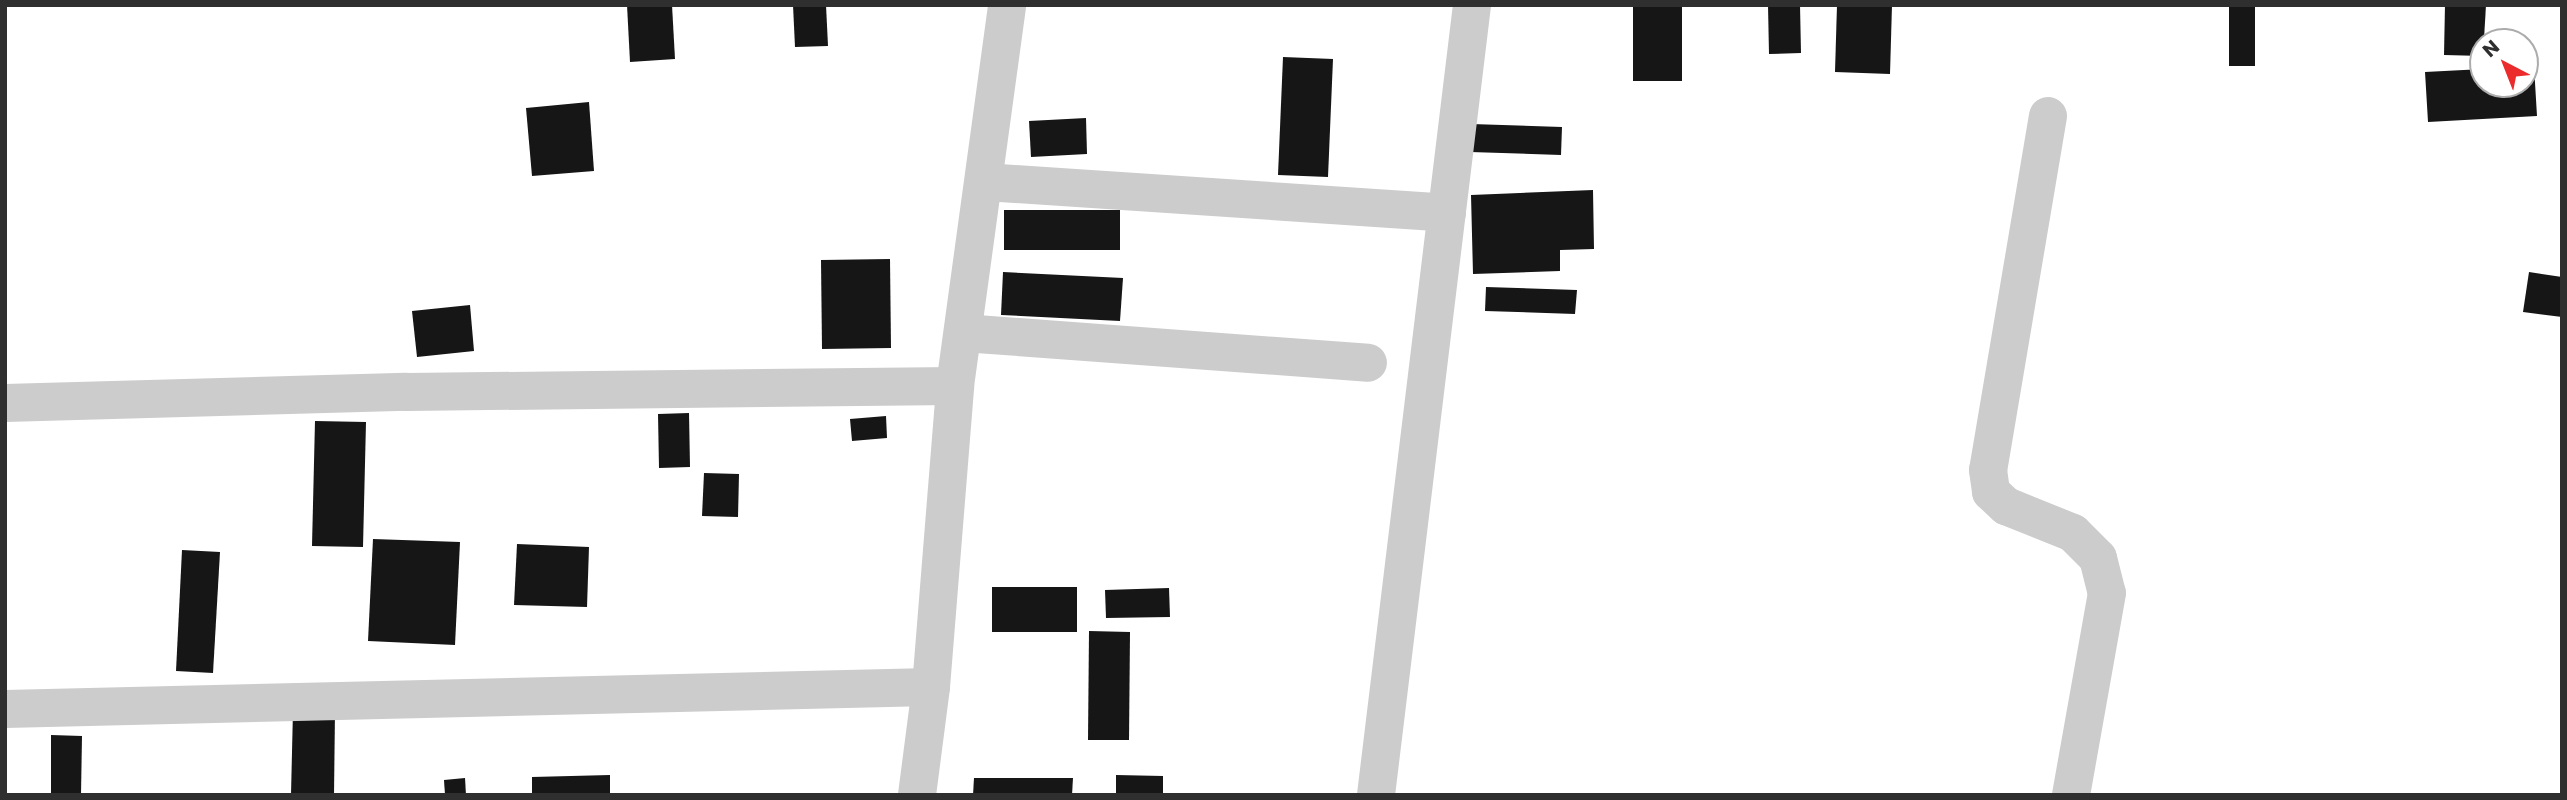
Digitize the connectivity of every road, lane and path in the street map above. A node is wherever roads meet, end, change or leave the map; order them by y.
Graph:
1 (1007, 5) edge
2 (1472, 5) edge
3 (2048, 116) dead end
4 (985, 182) junction
5 (1447, 213) junction
6 (963, 333) junction
7 (1368, 363) dead end
8 (955, 386) junction
9 (5, 403) edge
10 (931, 687) junction
11 (5, 709) edge
12 (917, 795) edge
13 (1376, 795) edge
14 (2071, 795) edge

1 - 4 street
2 - 5 street
3 - 14 street
4 - 5 street
4 - 6 street
5 - 13 street
6 - 7 street
6 - 8 street
8 - 9 street
8 - 10 street
10 - 11 street
10 - 12 street

